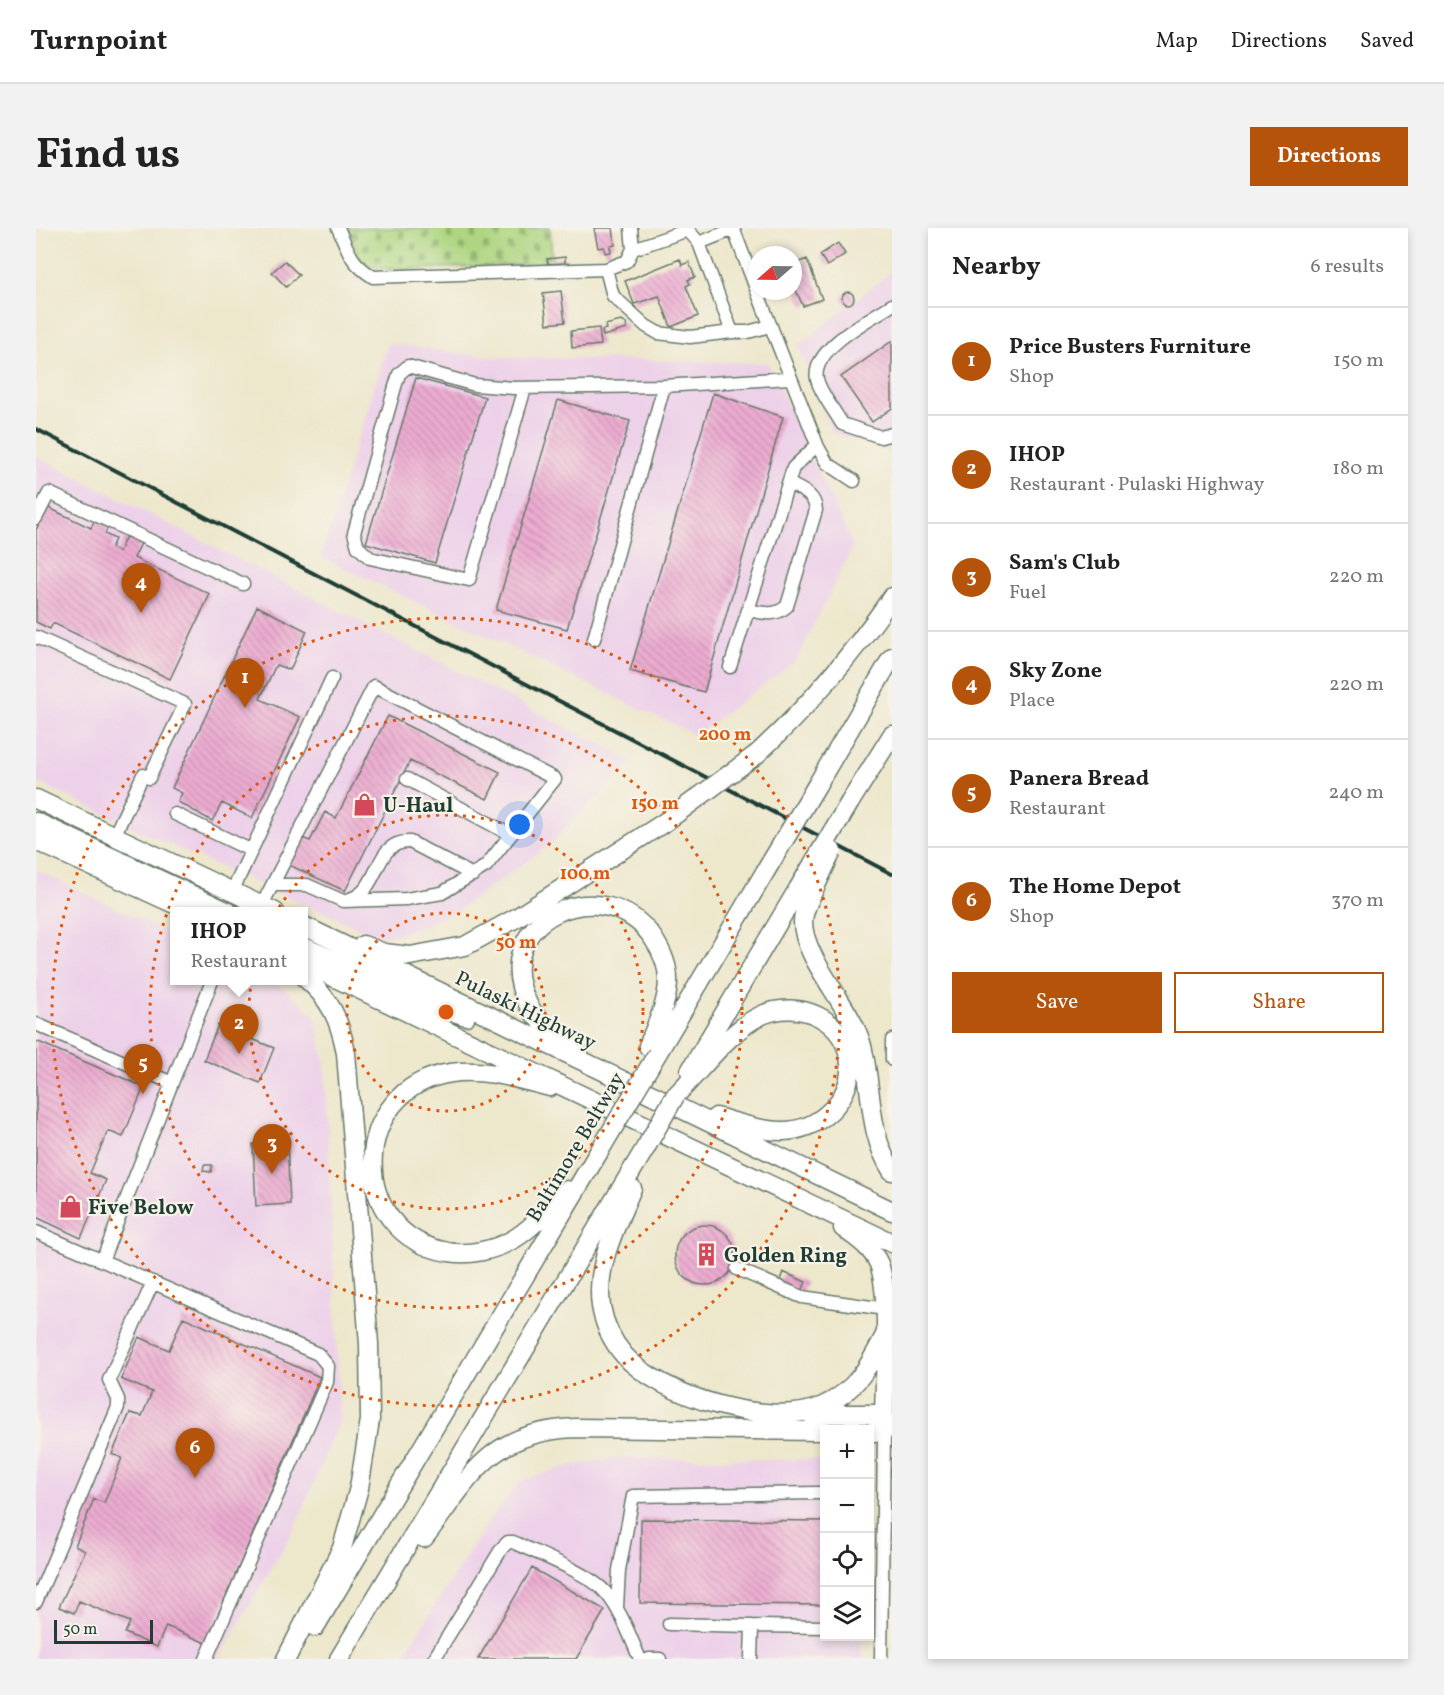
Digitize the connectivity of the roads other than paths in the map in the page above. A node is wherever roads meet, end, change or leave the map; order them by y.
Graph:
1 (338, 228) edge
2 (631, 228) edge
3 (734, 229) edge
4 (699, 243) junction
5 (633, 249) junction
6 (748, 267) edge
7 (606, 269) junction
8 (760, 300) edge
9 (892, 304) edge
10 (770, 326) junction
11 (732, 332) junction
12 (789, 378) junction
13 (664, 386) junction
14 (525, 387) junction
15 (892, 434) edge
16 (817, 445) junction
17 (854, 481) dead end
18 (788, 483) junction
19 (36, 518) edge
20 (243, 584) dead end
21 (892, 597) edge
22 (748, 610) junction
23 (36, 637) edge
24 (594, 639) dead end
25 (892, 657) edge
26 (730, 667) dead end
27 (332, 678) dead end
28 (892, 735) edge
29 (407, 779) dead end
30 (36, 800) edge
31 (175, 814) dead end
32 (36, 822) edge
33 (511, 835) junction
34 (114, 836) junction
35 (36, 841) edge
36 (250, 850) junction
37 (473, 875) junction
38 (273, 885) junction
39 (232, 891) junction
40 (804, 892) junction
41 (343, 901) junction
42 (181, 907) edge
43 (217, 907) edge
44 (266, 907) edge
45 (268, 907) edge
46 (308, 926) edge
47 (308, 926) edge
48 (308, 949) edge
49 (308, 965) edge
50 (308, 982) edge
51 (210, 985) edge
52 (36, 1024) edge
53 (522, 1033) junction
54 (892, 1040) edge
55 (653, 1050) junction
56 (892, 1060) edge
57 (695, 1071) junction
58 (604, 1073) junction
59 (172, 1083) junction
60 (590, 1097) junction
61 (668, 1098) junction
62 (638, 1165) junction
63 (590, 1168) junction
64 (892, 1171) edge
65 (808, 1202) junction
66 (892, 1211) edge
67 (36, 1232) edge
68 (892, 1243) edge
69 (102, 1261) junction
70 (737, 1269) dead end
71 (153, 1282) junction
72 (889, 1302) edge
73 (885, 1335) junction
74 (797, 1414) junction
75 (879, 1426) edge
76 (820, 1431) edge
77 (819, 1493) dead end
78 (36, 1602) edge
79 (373, 1603) junction
80 (617, 1607) junction
81 (669, 1624) dead end
82 (752, 1626) junction
83 (820, 1627) edge
84 (206, 1659) edge
85 (286, 1659) edge
86 (296, 1659) edge
87 (339, 1659) edge
88 (434, 1659) edge
89 (640, 1659) edge
90 (649, 1659) edge
91 (660, 1659) edge
92 (751, 1659) edge
93 (868, 1659) edge
94 (882, 1659) edge

1 - 7 street
2 - 5 street
3 - 4 street
3 - 6 street
4 - 5 street
4 - 11 street
5 - 7 street
7 - 11 street
8 - 10 street
9 - 15 street
10 - 11 street
10 - 12 street
12 - 13 street
12 - 16 street
13 - 14 street
13 - 24 street
14 - 14 street
16 - 17 street
16 - 18 street
18 - 22 street
18 - 22 street
19 - 20 street
21 - 46 highway, bridge
22 - 26 street
23 - 34 street
25 - 55 highway, Baltimore Beltway, bridge
27 - 36 street
28 - 40 highway, bridge
29 - 33 street
30 - 34 highway
31 - 36 street
32 - 43 highway
33 - 37 street
33 - 38 street
34 - 39 highway
35 - 42 highway
36 - 39 street
37 - 41 street
37 - 41 street
38 - 41 street
38 - 45 street
39 - 44 highway
40 - 57 highway
40 - 64 highway
47 - 53 highway, Pulaski Highway
48 - 53 highway
49 - 60 highway
50 - 85 highway
51 - 59 street
52 - 59 street
53 - 58 highway, Pulaski Highway
54 - 56 street
55 - 58 highway
55 - 63 highway, Baltimore Beltway, bridge
57 - 61 highway
57 - 61 highway
58 - 61 highway, Pulaski Highway
59 - 69 street
60 - 63 highway
60 - 65 highway
61 - 62 highway, bridge
61 - 66 highway, Pulaski Highway
62 - 74 highway
62 - 79 highway
63 - 86 highway, Baltimore Beltway
65 - 68 highway
65 - 72 highway
67 - 69 street
69 - 71 street
70 - 72 street
71 - 78 street
71 - 84 street
72 - 73 highway
73 - 74 highway
73 - 75 highway
74 - 75 highway
75 - 94 street
76 - 79 highway
77 - 80 street
79 - 87 highway
80 - 88 street
80 - 89 street
81 - 82 street
82 - 83 street
82 - 92 street
90 - 91 street
93 - 94 street

